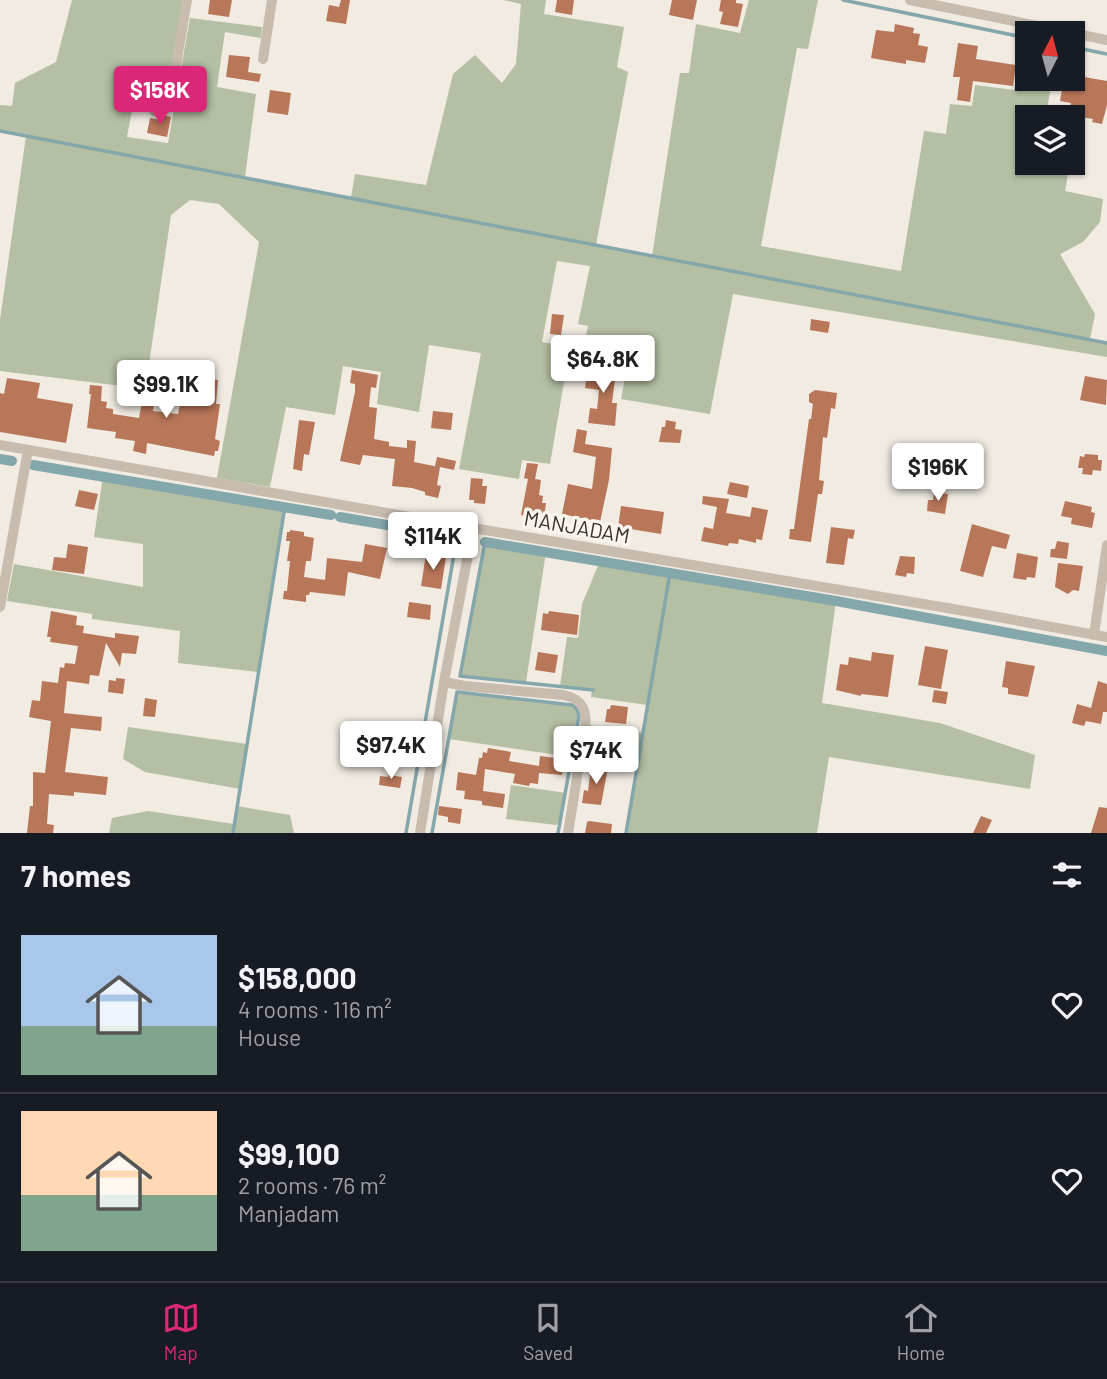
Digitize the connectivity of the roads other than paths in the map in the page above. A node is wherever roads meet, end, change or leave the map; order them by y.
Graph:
1 (187, 0) edge
2 (272, 0) edge
3 (910, 0) edge
4 (1107, 40) edge
5 (263, 59) dead end
6 (154, 111) dead end
7 (0, 445) edge
8 (28, 450) junction
9 (473, 528) junction
10 (1107, 545) edge
11 (0, 607) edge
12 (1094, 635) junction
13 (1107, 637) edge
14 (444, 682) junction
15 (421, 833) edge
16 (568, 833) edge

1 - 6 street
2 - 5 street
3 - 4 street
7 - 8 street, MANJADAM
8 - 9 street, MANJADAM
8 - 11 street
9 - 12 street, MANJADAM
9 - 14 street
10 - 12 street
12 - 13 street, MANJADAM
14 - 15 street
14 - 16 street

